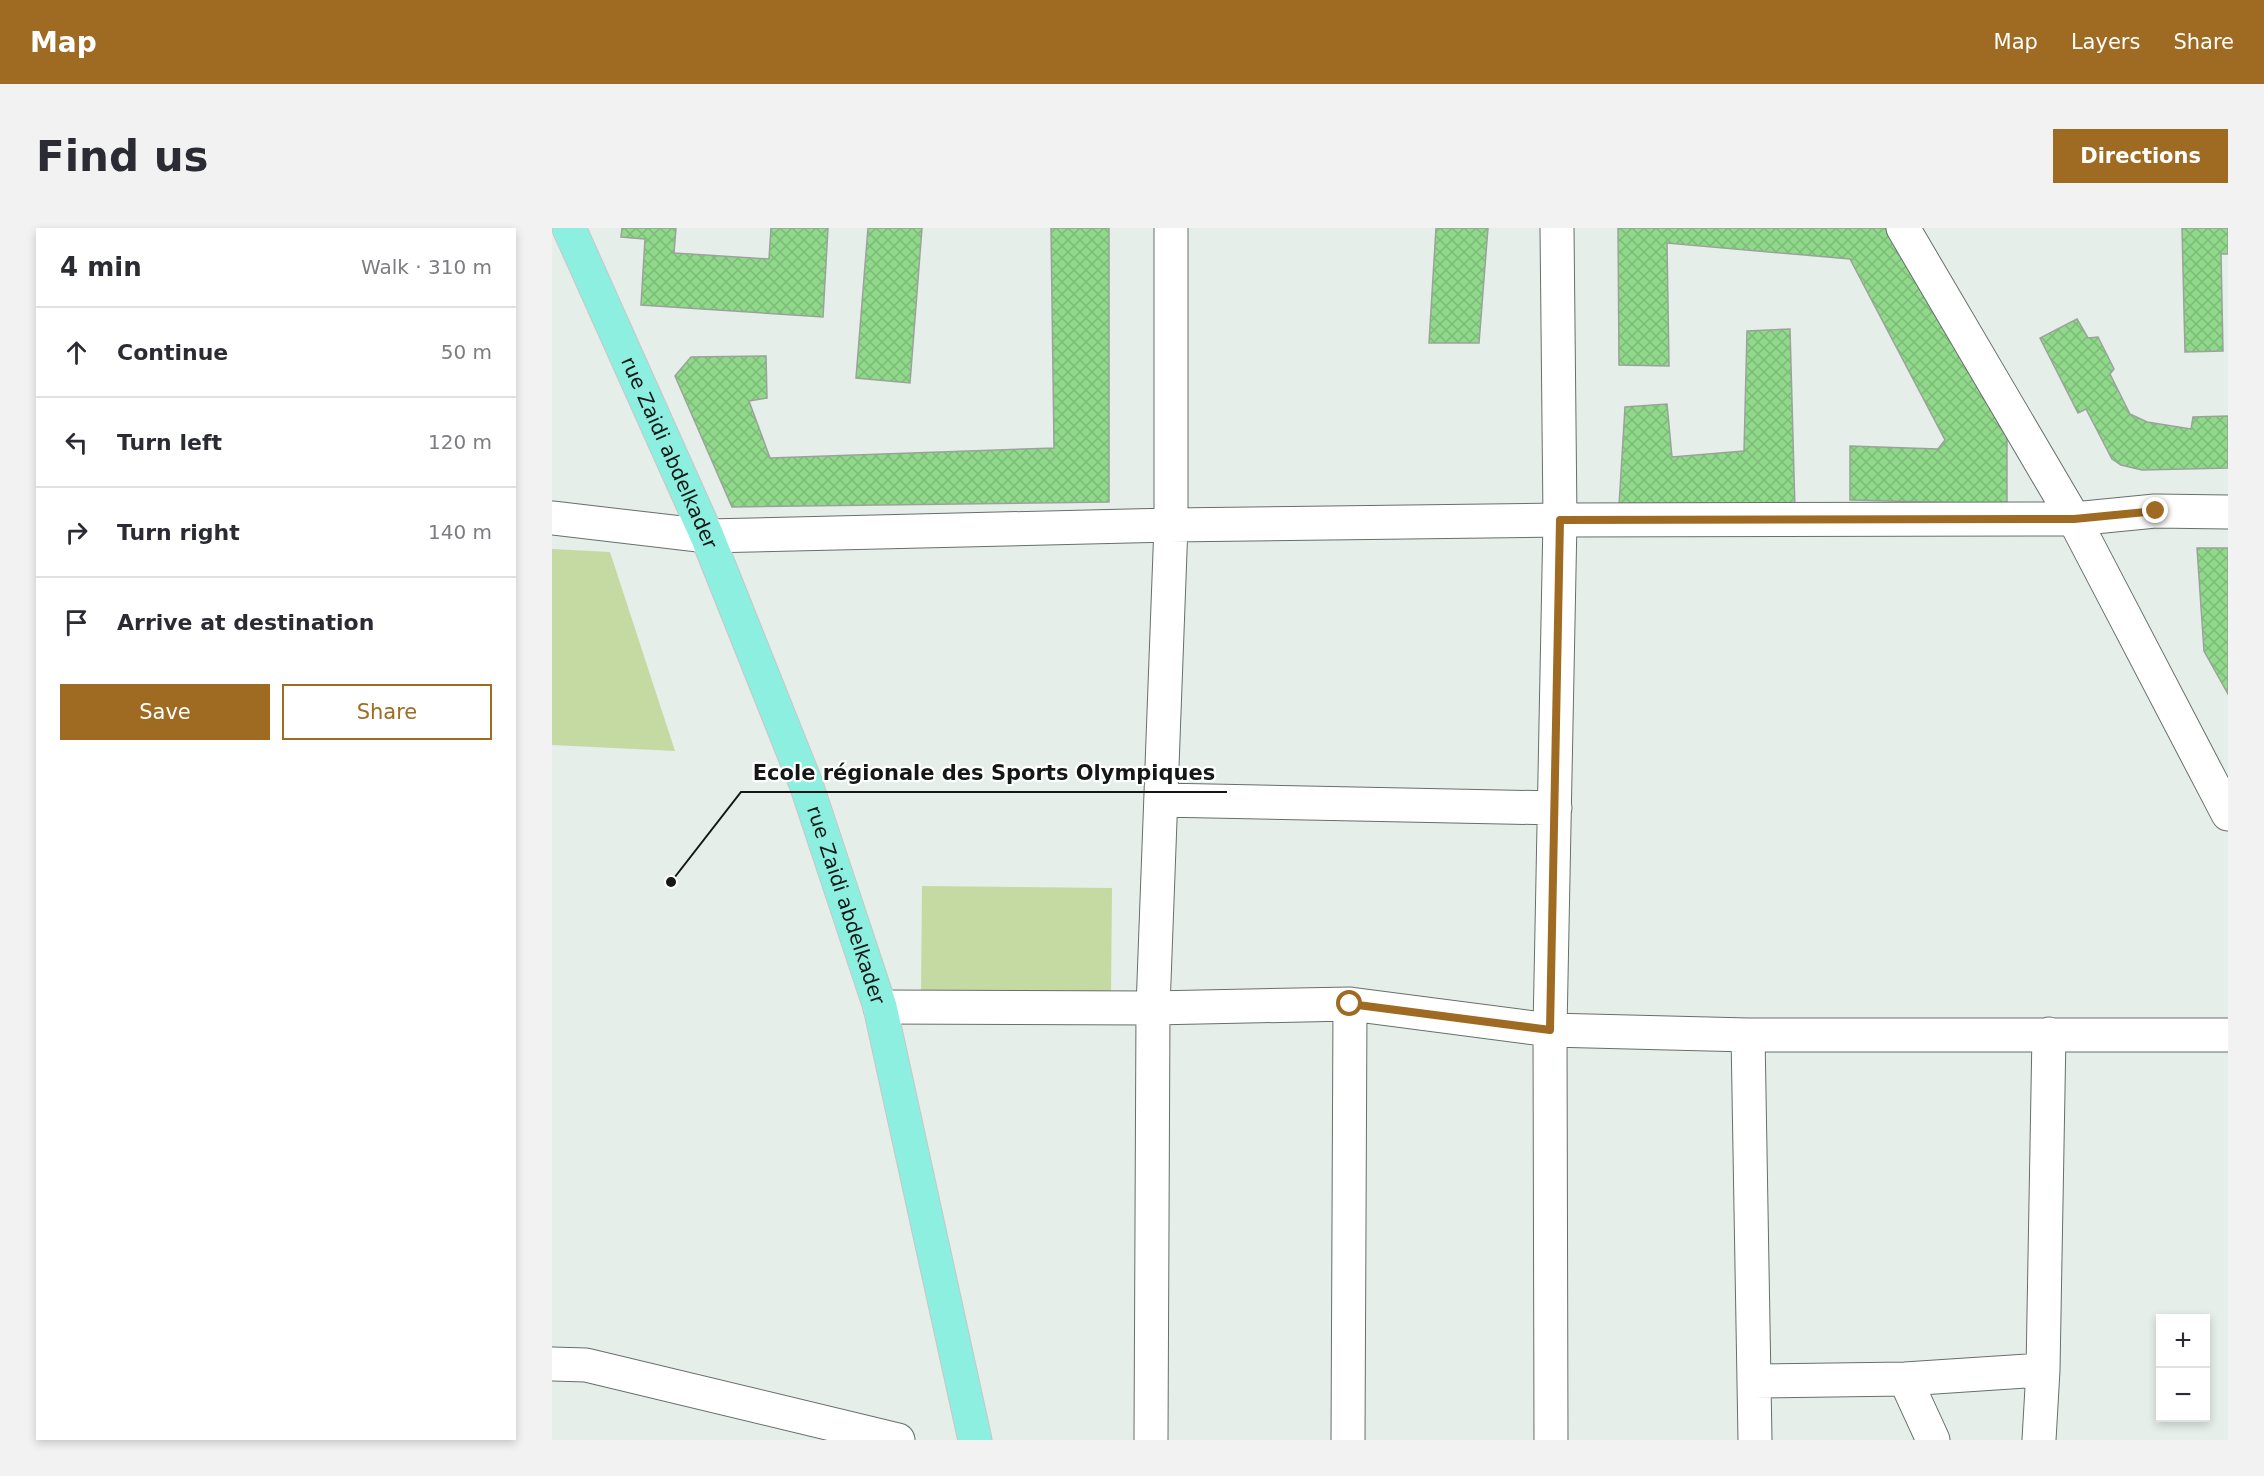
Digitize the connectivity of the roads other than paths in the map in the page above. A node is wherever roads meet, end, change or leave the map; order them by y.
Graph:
1 (569, 228) edge
2 (1171, 228) edge
3 (1557, 228) edge
4 (1903, 228) edge
5 (2228, 512) edge
6 (552, 518) edge
7 (2074, 519) junction
8 (1560, 520) junction
9 (1171, 525) junction
10 (707, 536) junction
11 (1161, 800) junction
12 (1556, 808) junction
13 (2228, 814) edge
14 (1350, 1004) junction
15 (880, 1007) junction
16 (1153, 1008) junction
17 (1550, 1030) junction
18 (2049, 1034) junction
19 (1748, 1035) junction
20 (2228, 1035) edge
21 (552, 1364) edge
22 (2043, 1370) junction
23 (1905, 1379) junction
24 (1754, 1382) junction
25 (898, 1440) edge
26 (975, 1440) edge
27 (1151, 1440) edge
28 (1348, 1440) edge
29 (1551, 1440) edge
30 (1755, 1440) edge
31 (1933, 1440) edge
32 (2039, 1440) edge

1 - 10 main road, rue Zaidi abdelkader
2 - 9 street
3 - 8 street
4 - 7 street
5 - 7 street
6 - 10 street
7 - 8 street
7 - 13 street
8 - 9 street
8 - 12 street
9 - 10 street
9 - 11 street
10 - 15 main road, rue Zaidi abdelkader
11 - 12 street
11 - 16 street
12 - 17 street
14 - 16 street
14 - 17 street
14 - 28 street
15 - 16 street
15 - 26 main road, rue Zaidi abdelkader
16 - 27 street
17 - 19 street
17 - 29 street
18 - 19 street
18 - 20 street
18 - 22 street
19 - 24 street
21 - 25 street
22 - 23 street
22 - 32 street
23 - 24 street
23 - 31 street
24 - 30 street

